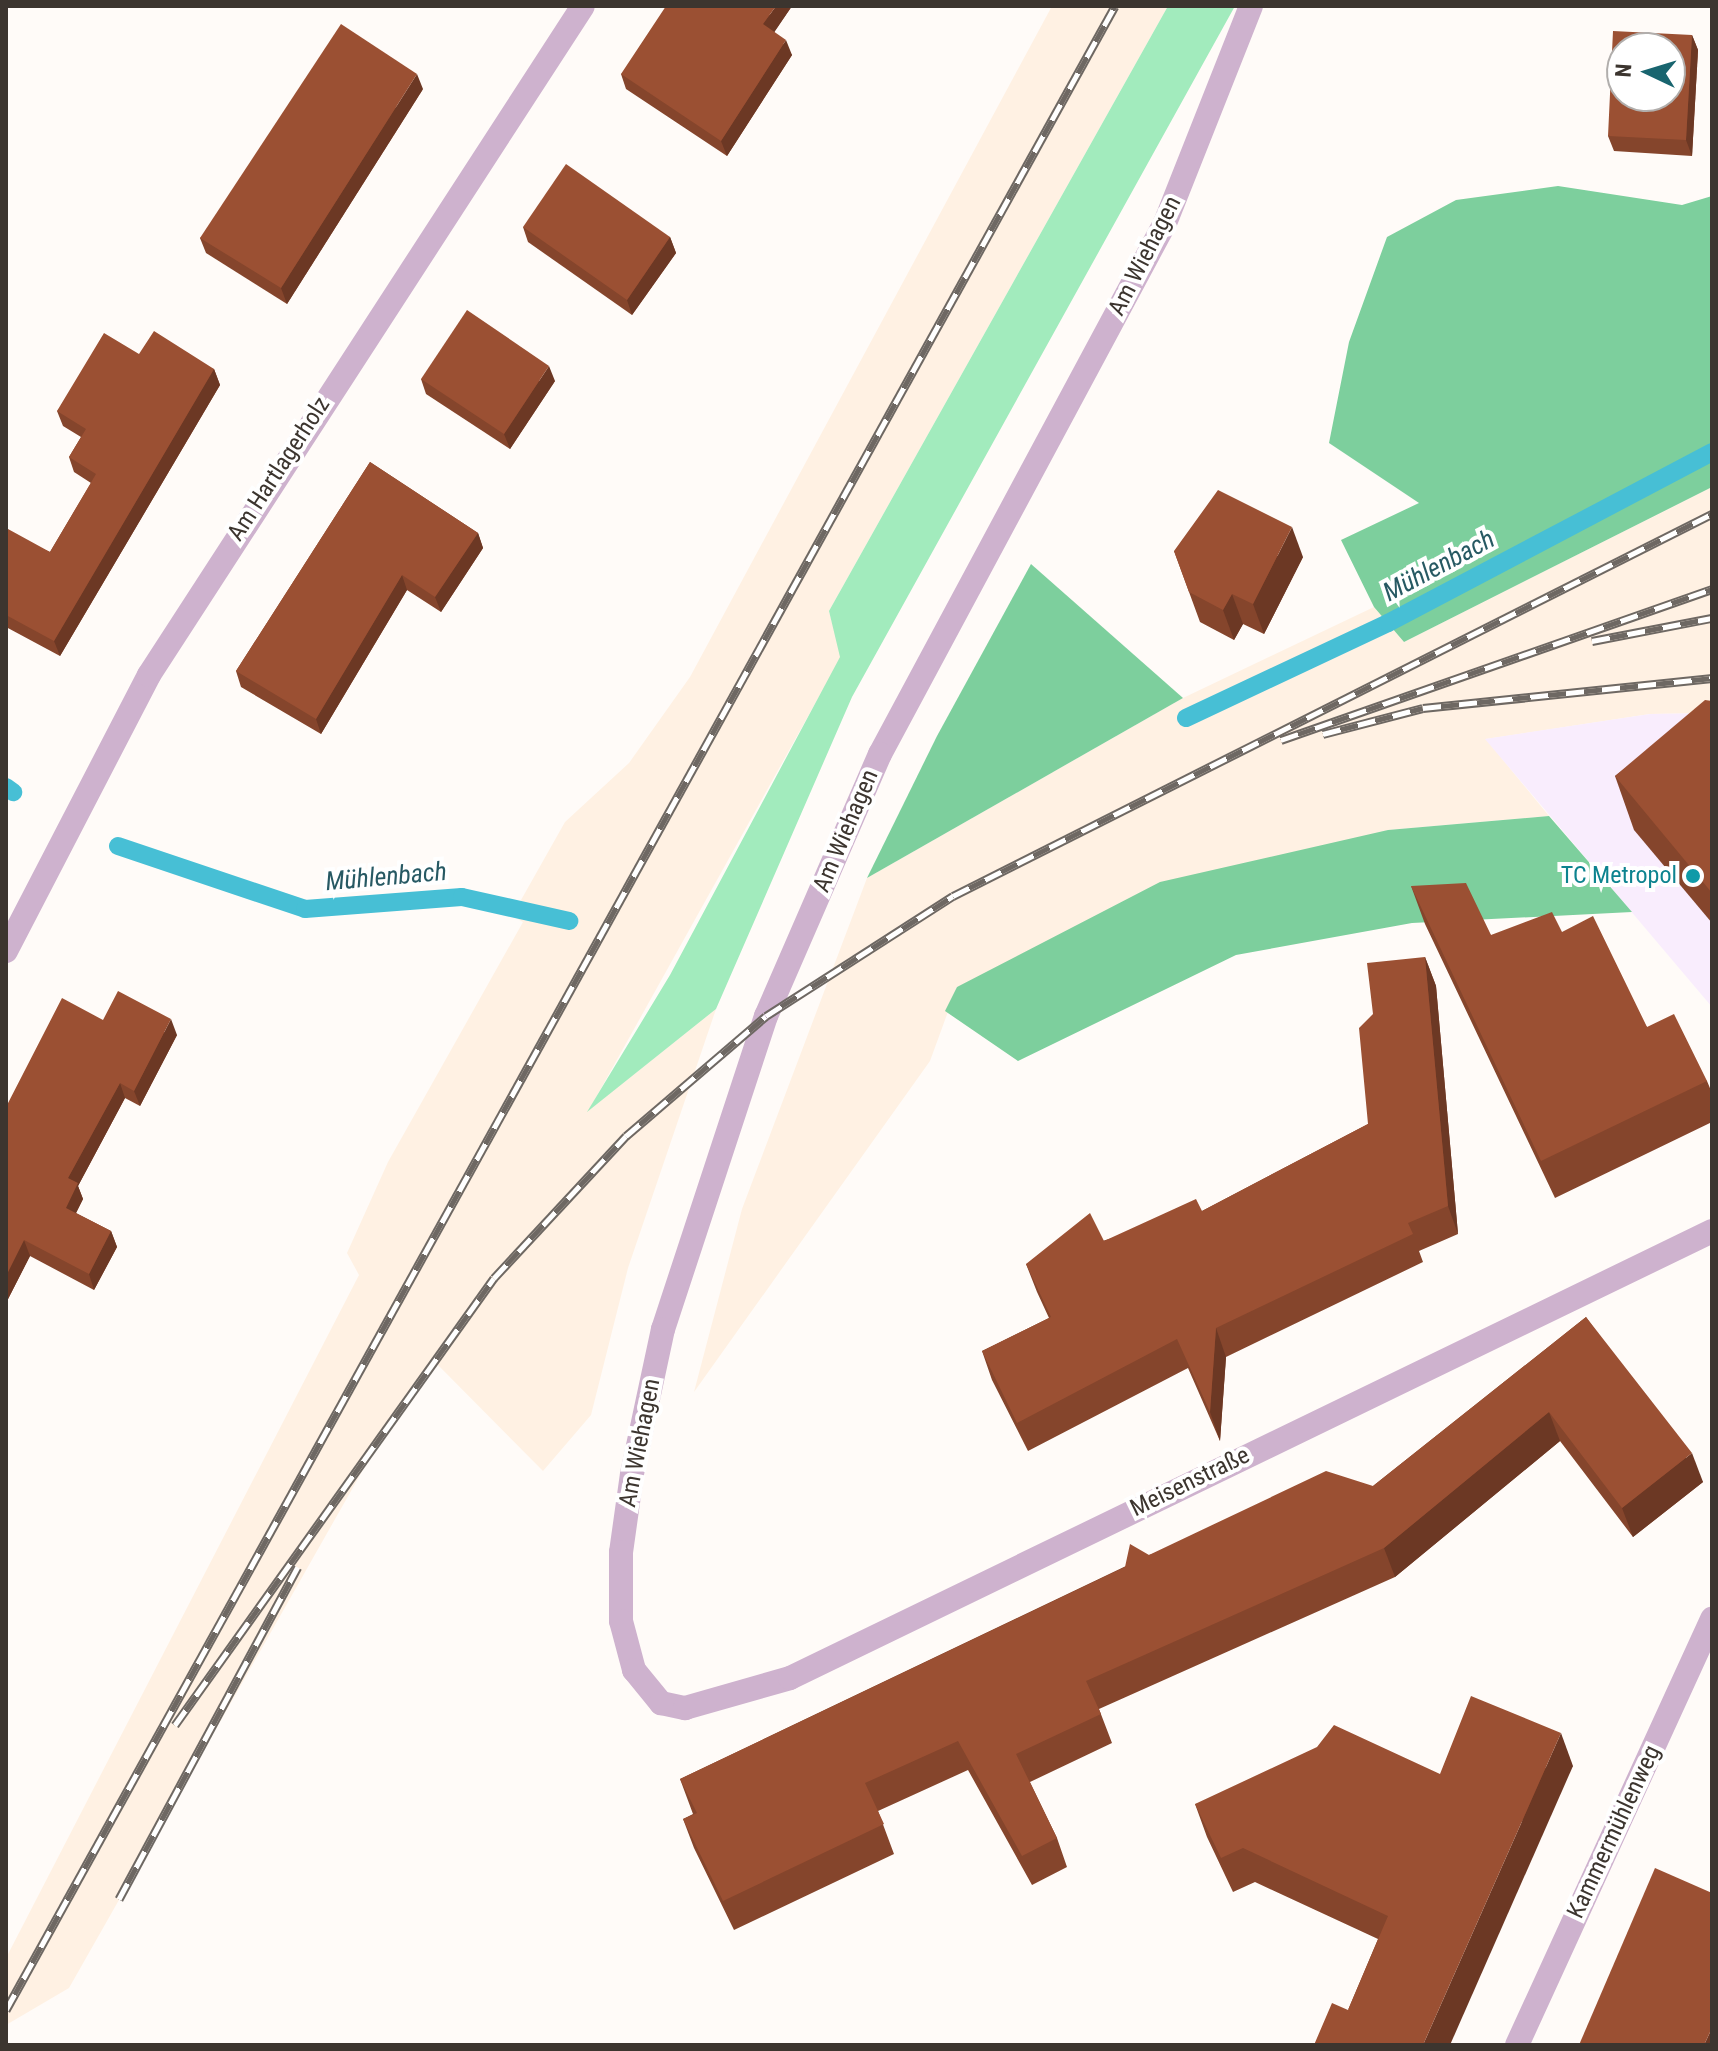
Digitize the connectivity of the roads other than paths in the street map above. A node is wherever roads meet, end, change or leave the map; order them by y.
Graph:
1 (583, 6) edge
2 (1251, 6) edge
3 (6, 951) edge
4 (1712, 1231) edge
5 (1712, 1619) edge
6 (661, 1703) joint
7 (1517, 2045) edge

1 - 3 street, Am Hartlagerholz
2 - 6 street, Am Wiehagen
4 - 6 street, Meisenstraße
5 - 7 street, Kammermühlenweg

